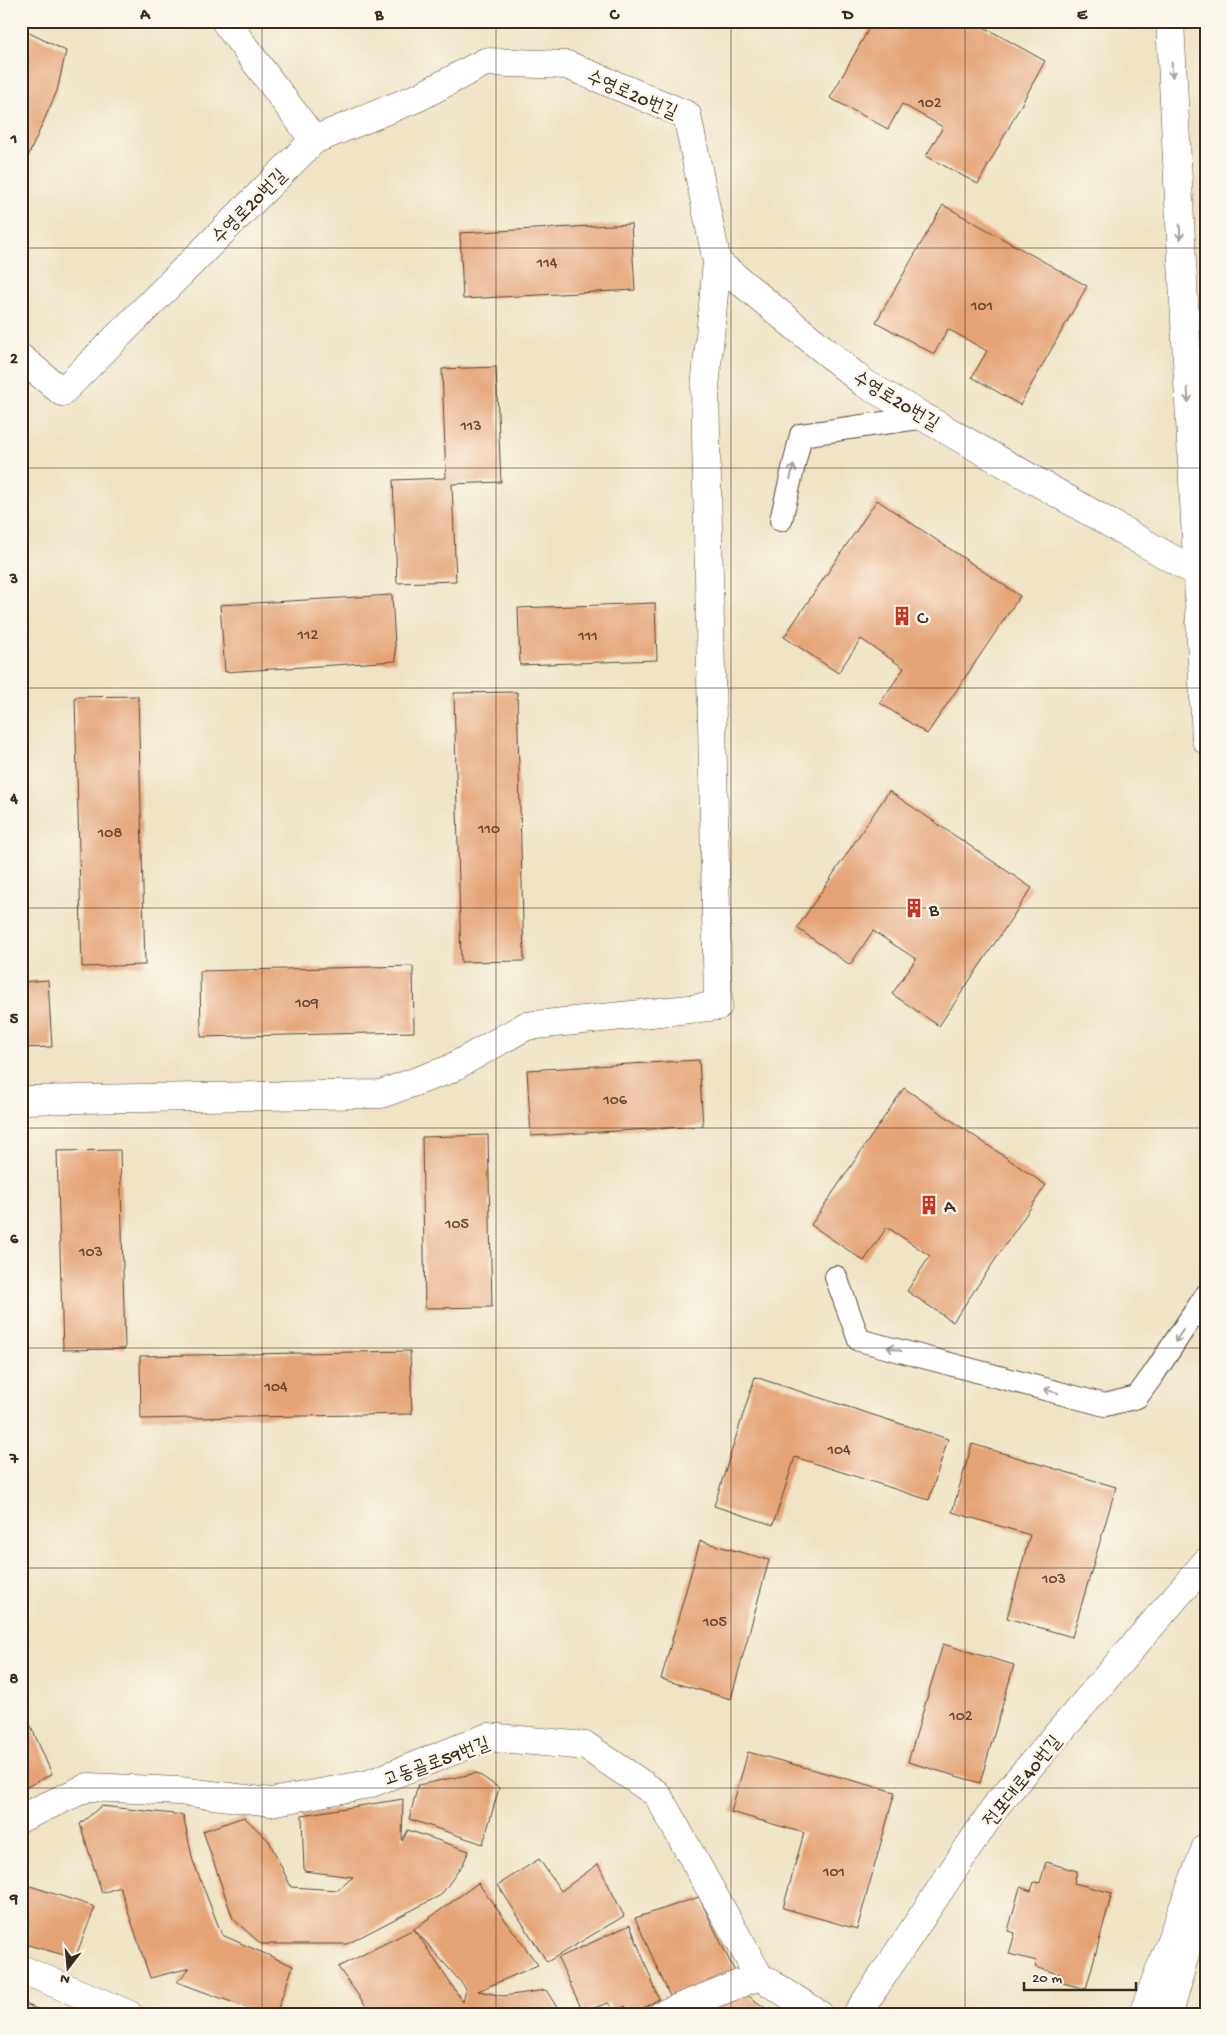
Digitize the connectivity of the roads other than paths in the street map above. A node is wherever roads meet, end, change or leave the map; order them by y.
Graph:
1 (224, 21) edge
2 (1170, 21) edge
3 (314, 140) junction
4 (717, 262) junction
5 (21, 358) edge
6 (925, 417) junction
7 (781, 520) dead end
8 (1196, 573) junction
9 (1206, 740) edge
10 (21, 1100) edge
11 (836, 1277) dead end
12 (1206, 1295) edge
13 (1206, 1562) edge
14 (21, 1818) edge
15 (1206, 1847) edge
16 (1206, 1875) edge
17 (21, 1969) edge
18 (759, 1976) junction
19 (128, 2014) edge
20 (663, 2014) edge
21 (819, 2014) edge
22 (858, 2014) edge
23 (1143, 2014) edge
24 (1169, 2014) edge

1 - 3 main road
2 -> 8 main road
3 - 4 main road, 수영로20번길
3 - 5 main road, 수영로20번길
4 - 6 main road, 수영로20번길
4 - 10 main road
7 -> 6 lane
6 - 8 main road, 수영로20번길
8 - 9 main road
12 -> 11 lane
13 - 22 main road, 전포대로40번길
14 - 18 main road, 고동골로59번길
15 - 23 main road
16 - 24 main road
17 - 19 main road
18 - 20 main road
18 - 21 main road, 고동골로59번길

